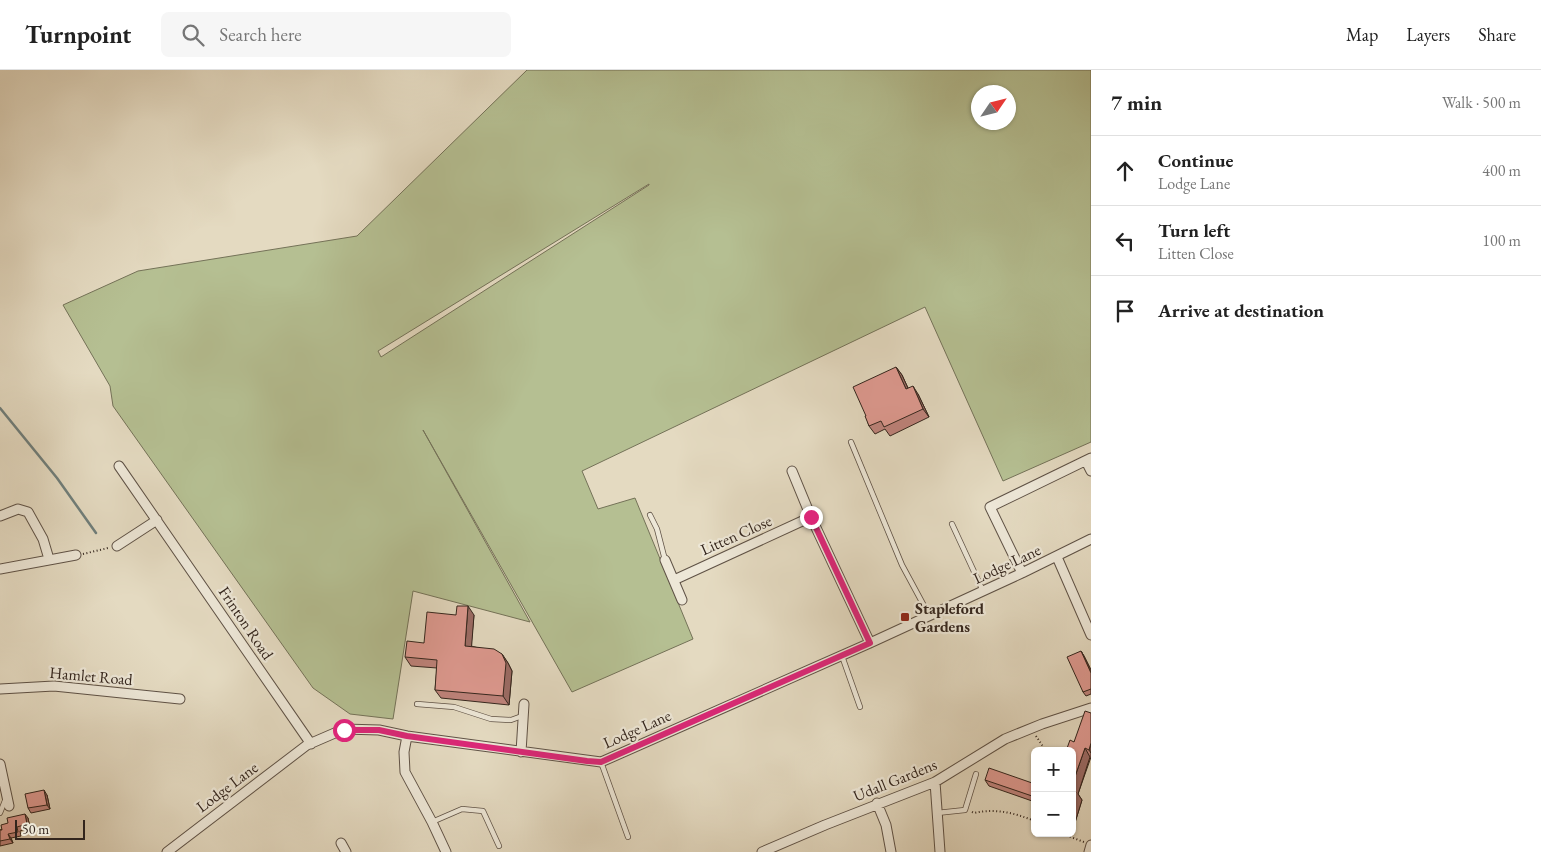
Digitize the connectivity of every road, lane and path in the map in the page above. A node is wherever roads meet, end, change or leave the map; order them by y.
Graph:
1 (851, 442) dead end
2 (1088, 460) edge
3 (120, 466) dead end
4 (792, 471) dead end
5 (1091, 472) edge
6 (0, 516) edge
7 (650, 516) dead end
8 (811, 517) junction
9 (157, 520) junction
10 (952, 524) dead end
11 (1091, 539) edge
12 (117, 546) joint
13 (76, 555) joint
14 (1057, 556) junction
15 (49, 559) junction
16 (665, 560) joint
17 (0, 569) edge
18 (1022, 573) junction
19 (674, 580) junction
20 (983, 592) junction
21 (682, 600) dead end
22 (929, 615) junction
23 (1091, 635) edge
24 (870, 643) junction
25 (841, 655) junction
26 (0, 689) edge
27 (180, 699) dead end
28 (417, 704) dead end
29 (524, 704) dead end
30 (860, 707) dead end
31 (1091, 708) edge
32 (524, 716) junction
33 (1031, 728) junction
34 (407, 736) junction
35 (311, 744) junction
36 (1043, 747) edge
37 (521, 752) junction
38 (601, 762) junction
39 (0, 769) edge
40 (976, 774) dead end
41 (935, 782) junction
42 (8, 801) joint
43 (877, 804) junction
44 (966, 810) junction
45 (0, 813) edge
46 (937, 813) junction
47 (1031, 819) edge
48 (432, 822) junction
49 (628, 837) dead end
50 (1070, 837) edge
51 (341, 842) dead end
52 (1088, 844) edge
53 (499, 846) dead end
54 (167, 852) edge
55 (346, 852) edge
56 (446, 852) edge
57 (762, 852) edge
58 (891, 852) edge
59 (940, 852) edge
60 (1088, 852) edge

1 - 22 lane
2 - 5 street
2 - 18 street
3 - 9 street, Frinton Road
4 - 8 street
6 - 15 street
7 - 16 lane
8 - 19 street, Litten Close
8 - 24 street
9 - 12 street
9 - 35 street, Frinton Road
10 - 20 lane
11 - 14 street, Lodge Lane
12 - 13 path
13 - 15 street
14 - 18 street, Lodge Lane
14 - 23 street
15 - 17 street
16 - 19 street
18 - 20 street, Lodge Lane
19 - 21 street
20 - 22 street, Lodge Lane
22 - 24 street, Lodge Lane
24 - 25 street, Lodge Lane
25 - 30 lane
25 - 38 street, Lodge Lane
26 - 27 street, Hamlet Road
28 - 32 lane
29 - 32 street
31 - 33 street, Udall Gardens
32 - 37 street
33 - 36 path
33 - 41 street, Udall Gardens
34 - 35 street, Lodge Lane
34 - 37 street, Lodge Lane
34 - 48 street
35 - 54 street, Lodge Lane
37 - 38 street, Lodge Lane
38 - 49 lane
39 - 42 street
40 - 44 lane
41 - 43 street, Udall Gardens
41 - 46 street
42 - 45 lane
43 - 57 street, Udall Gardens
43 - 58 street
44 - 46 lane
44 - 47 path
46 - 59 street
48 - 53 lane
48 - 56 street
50 - 52 path
51 - 55 street
52 - 60 street

